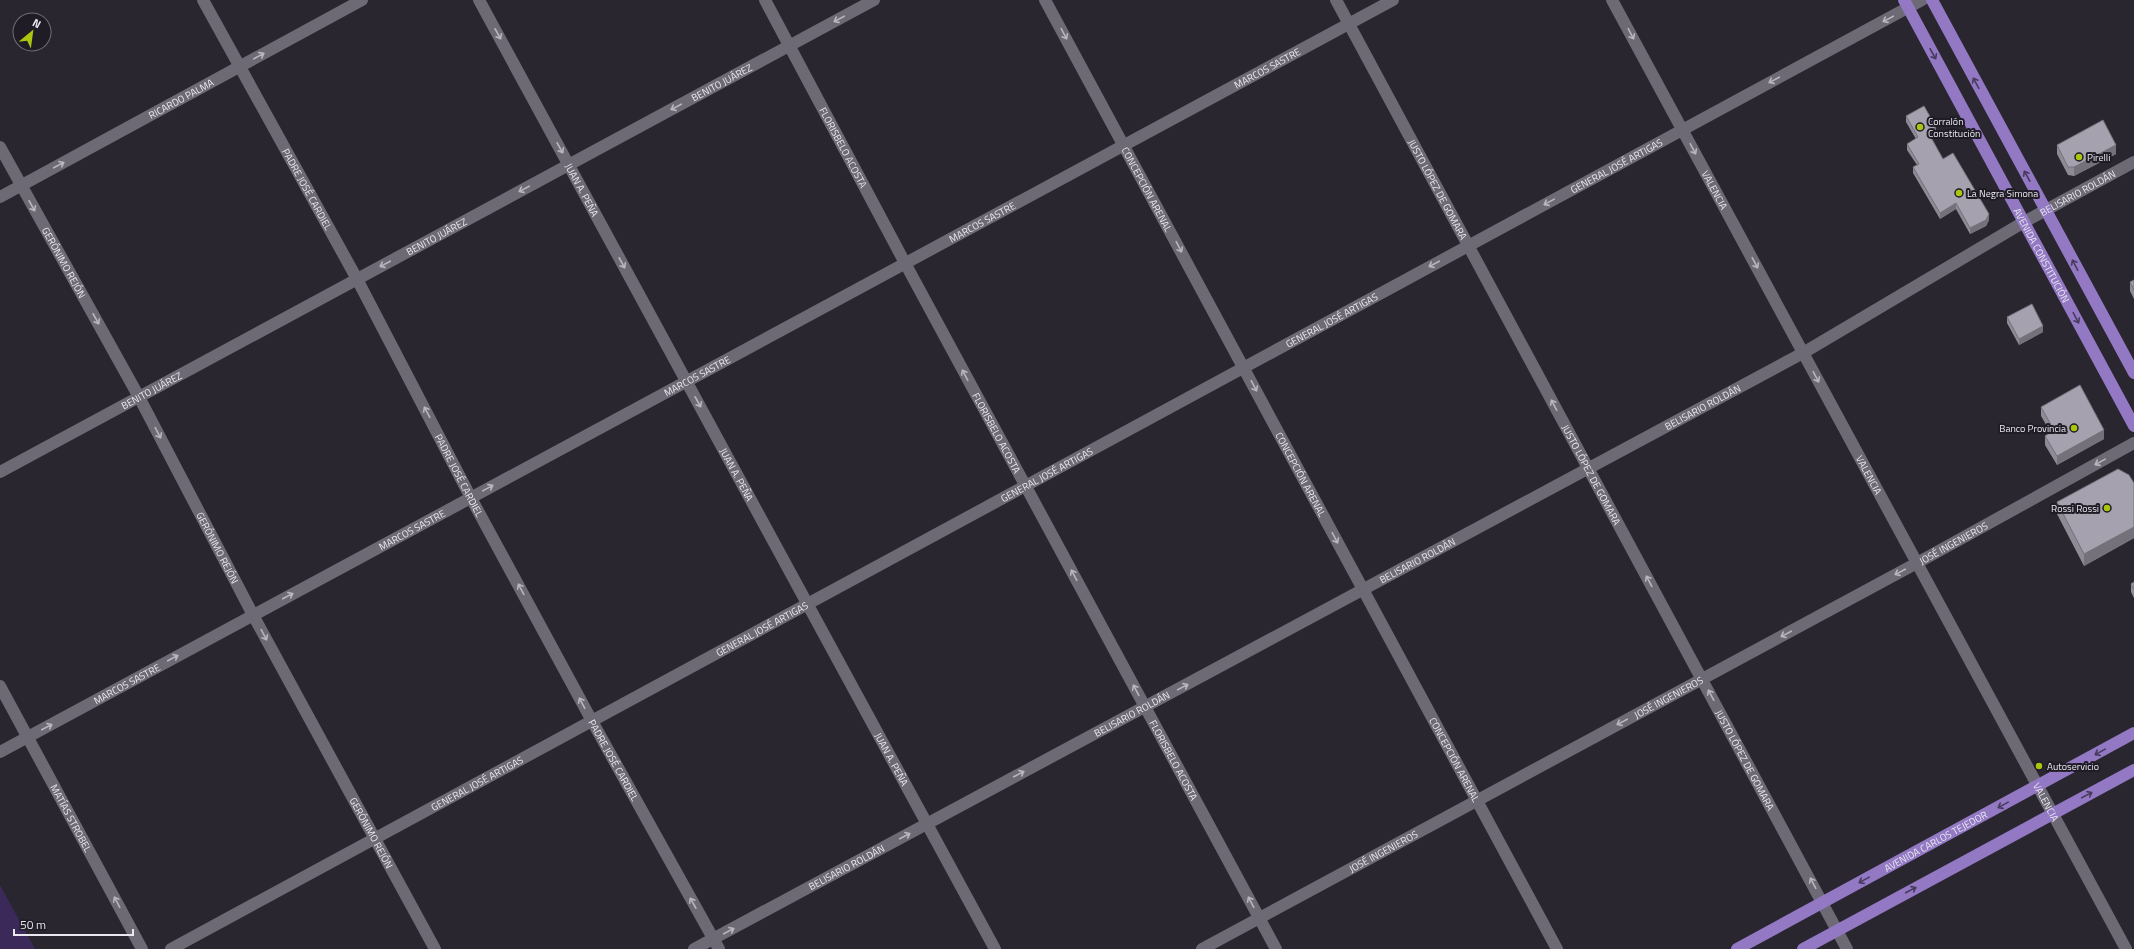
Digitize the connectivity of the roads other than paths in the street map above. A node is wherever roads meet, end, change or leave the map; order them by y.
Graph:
1 (203, 0) edge
2 (362, 0) edge
3 (479, 0) edge
4 (766, 0) edge
5 (874, 0) edge
6 (1045, 0) edge
7 (1336, 0) edge
8 (1393, 0) edge
9 (1612, 0) edge
10 (1922, 0) edge
11 (1932, 0) edge
12 (1906, 4) edge
13 (1349, 24) junction
14 (790, 45) junction
15 (239, 67) junction
16 (1682, 130) junction
17 (1124, 145) junction
18 (0, 147) edge
19 (2134, 162) edge
20 (569, 165) junction
21 (21, 186) junction
22 (0, 197) edge
23 (2046, 210) junction
24 (2024, 222) junction
25 (1468, 246) junction
26 (905, 263) junction
27 (357, 279) junction
28 (1803, 354) junction
29 (1244, 368) junction
30 (2134, 373) edge
31 (686, 381) junction
32 (139, 397) junction
33 (2134, 426) edge
34 (2134, 443) edge
35 (1589, 469) junction
36 (0, 472) edge
37 (1026, 486) junction
38 (471, 498) junction
39 (1917, 563) junction
40 (1363, 590) junction
41 (807, 603) junction
42 (253, 615) junction
43 (1702, 679) junction
44 (0, 686) edge
45 (1145, 707) junction
46 (592, 721) junction
47 (2134, 734) edge
48 (27, 737) junction
49 (0, 752) edge
50 (2134, 770) edge
51 (2038, 786) junction
52 (1477, 800) junction
53 (2053, 814) junction
54 (927, 824) junction
55 (374, 839) junction
56 (1823, 902) junction
57 (1259, 918) junction
58 (1838, 930) junction
59 (716, 944) edge
60 (142, 949) edge
61 (170, 949) edge
62 (435, 949) edge
63 (694, 949) edge
64 (995, 949) edge
65 (1202, 949) edge
66 (1276, 949) edge
67 (1557, 949) edge
68 (1737, 949) edge
69 (1803, 949) edge
70 (1847, 949) edge
71 (2126, 949) edge

1 - 15 street, PADRE JOSÉ CARDIEL
15 -> 2 street, RICARDO PALMA
3 -> 20 street, JUAN A. PEÑA
4 - 14 street, FLORISBELO ACOSTA
5 -> 14 street, BENITO JUÁREZ
6 -> 17 street, CONCEPCIÓN ARENAL
7 - 13 street, JUSTO LÓPEZ DE GOMARA
8 - 13 street, MARCOS SASTRE
9 -> 16 street, VALENCIA
10 - 12 street, GENERAL JOSÉ ARTIGAS
23 -> 11 main road
12 -> 16 street, GENERAL JOSÉ ARTIGAS
12 -> 24 main road, AVENIDA CONSTITUCIÓN
13 - 17 street, MARCOS SASTRE
13 - 25 street, JUSTO LÓPEZ DE GOMARA
14 -> 20 street, BENITO JUÁREZ
14 - 26 street, FLORISBELO ACOSTA
21 -> 15 street, RICARDO PALMA
15 - 27 street, PADRE JOSÉ CARDIEL
16 -> 25 street, GENERAL JOSÉ ARTIGAS
16 -> 28 street, VALENCIA
17 - 26 street, MARCOS SASTRE
17 -> 29 street, CONCEPCIÓN ARENAL
18 - 21 street, GERÓNIMO REJÓN
19 - 23 street, BELISARIO ROLDÁN
20 -> 27 street, BENITO JUÁREZ
20 -> 31 street, JUAN A. PEÑA
21 - 22 street, RICARDO PALMA
21 -> 32 street, GERÓNIMO REJÓN
23 - 24 street, BELISARIO ROLDÁN
30 -> 23 main road
24 - 28 street, BELISARIO ROLDÁN
24 -> 33 main road, AVENIDA CONSTITUCIÓN
25 -> 29 street, GENERAL JOSÉ ARTIGAS
35 -> 25 street, JUSTO LÓPEZ DE GOMARA
26 - 31 street, MARCOS SASTRE
37 -> 26 street, FLORISBELO ACOSTA
27 - 32 street, BENITO JUÁREZ
38 -> 27 street, PADRE JOSÉ CARDIEL
28 - 35 street, BELISARIO ROLDÁN
28 -> 39 street, VALENCIA
29 - 37 street, GENERAL JOSÉ ARTIGAS
29 -> 40 street, CONCEPCIÓN ARENAL
38 -> 31 street, MARCOS SASTRE
31 -> 41 street, JUAN A. PEÑA
32 - 36 street, BENITO JUÁREZ
32 -> 42 street, GERÓNIMO REJÓN
34 -> 39 street, JOSÉ INGENIEROS
35 - 40 street, BELISARIO ROLDÁN
43 -> 35 street, JUSTO LÓPEZ DE GOMARA
37 - 41 street, GENERAL JOSÉ ARTIGAS
45 -> 37 street, FLORISBELO ACOSTA
42 -> 38 street, MARCOS SASTRE
46 -> 38 street, PADRE JOSÉ CARDIEL
39 -> 43 street, JOSÉ INGENIEROS
39 - 51 street, VALENCIA
45 -> 40 street, BELISARIO ROLDÁN
40 - 52 street, CONCEPCIÓN ARENAL
41 - 46 street, GENERAL JOSÉ ARTIGAS
41 - 54 street, JUAN A. PEÑA
48 -> 42 street, MARCOS SASTRE
42 -> 55 street, GERÓNIMO REJÓN
43 -> 52 street, JOSÉ INGENIEROS
56 -> 43 street, JUSTO LÓPEZ DE GOMARA
44 - 48 street, MATÍAS STROBEL
54 -> 45 street, BELISARIO ROLDÁN
57 -> 45 street, FLORISBELO ACOSTA
46 - 55 street, GENERAL JOSÉ ARTIGAS
59 -> 46 street, PADRE JOSÉ CARDIEL
47 -> 51 main road, AVENIDA CARLOS TEJEDOR
48 - 49 street, MARCOS SASTRE
60 -> 48 street, MATÍAS STROBEL
53 -> 50 main road
51 - 53 street, VALENCIA
51 -> 56 main road, AVENIDA CARLOS TEJEDOR
52 - 57 street, JOSÉ INGENIEROS
52 - 67 street, CONCEPCIÓN ARENAL
58 -> 53 main road
53 - 71 street, VALENCIA
59 -> 54 street, BELISARIO ROLDÁN
54 - 64 street, JUAN A. PEÑA
55 - 61 street, GENERAL JOSÉ ARTIGAS
55 - 62 street, GERÓNIMO REJÓN
56 - 58 street, JUSTO LÓPEZ DE GOMARA
56 - 68 main road, AVENIDA CARLOS TEJEDOR
57 - 65 street, JOSÉ INGENIEROS
57 - 66 street, FLORISBELO ACOSTA
58 - 69 main road
58 - 70 street, JUSTO LÓPEZ DE GOMARA
59 - 63 street, BELISARIO ROLDÁN

